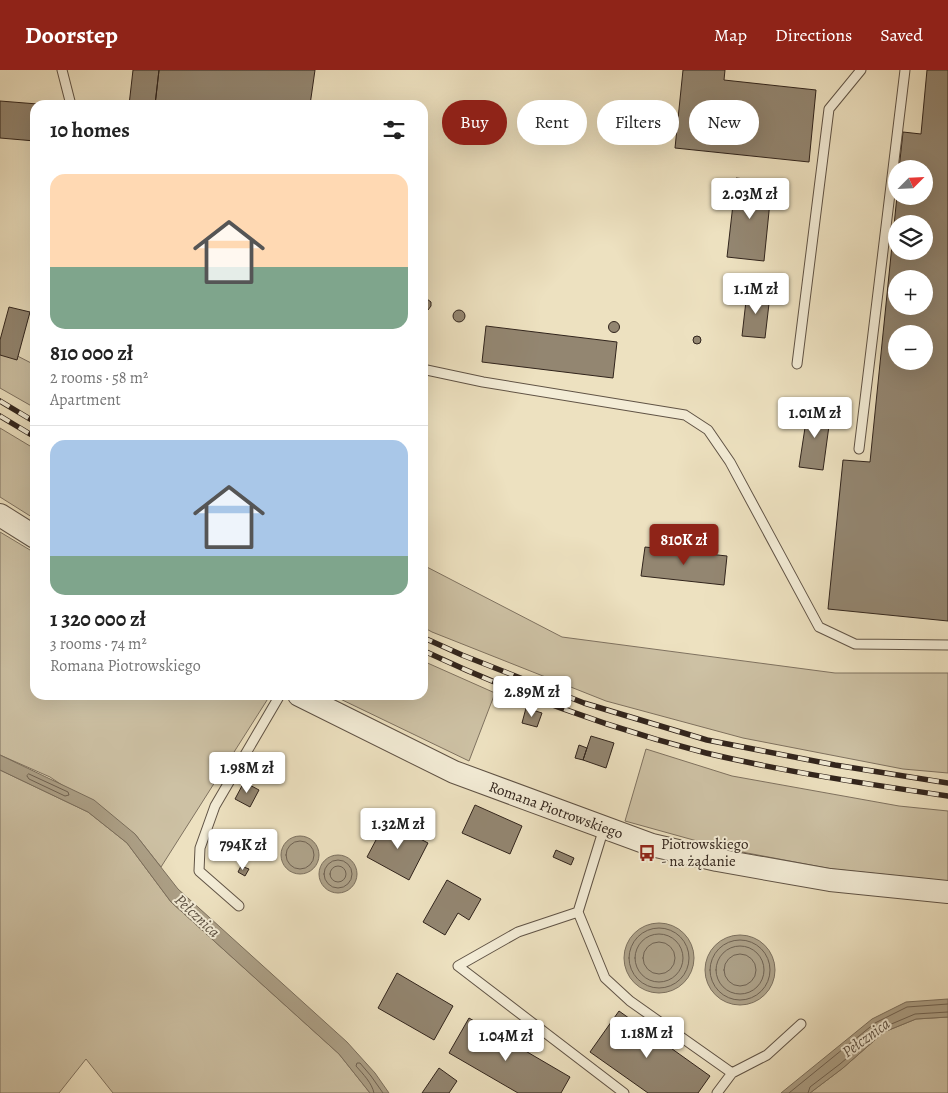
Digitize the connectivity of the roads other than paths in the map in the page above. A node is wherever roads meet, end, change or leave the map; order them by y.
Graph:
1 (62, 70) edge
2 (861, 70) edge
3 (905, 70) edge
4 (71, 100) edge
5 (797, 364) dead end
6 (428, 370) edge
7 (859, 448) dead end
8 (0, 514) edge
9 (30, 534) edge
10 (948, 646) edge
11 (277, 700) edge
12 (310, 700) edge
13 (604, 828) junction
14 (948, 892) edge
15 (239, 906) dead end
16 (578, 912) junction
17 (801, 1024) dead end
18 (732, 1073) junction
19 (624, 1093) edge
20 (717, 1093) edge

1 - 4 lane
2 - 5 lane
3 - 7 lane
6 - 10 lane
8 - 9 street
11 - 15 lane
12 - 13 street, Romana Piotrowskiego
13 - 14 street, Romana Piotrowskiego
13 - 16 lane
16 - 18 lane
16 - 19 lane
17 - 18 lane
18 - 20 lane

